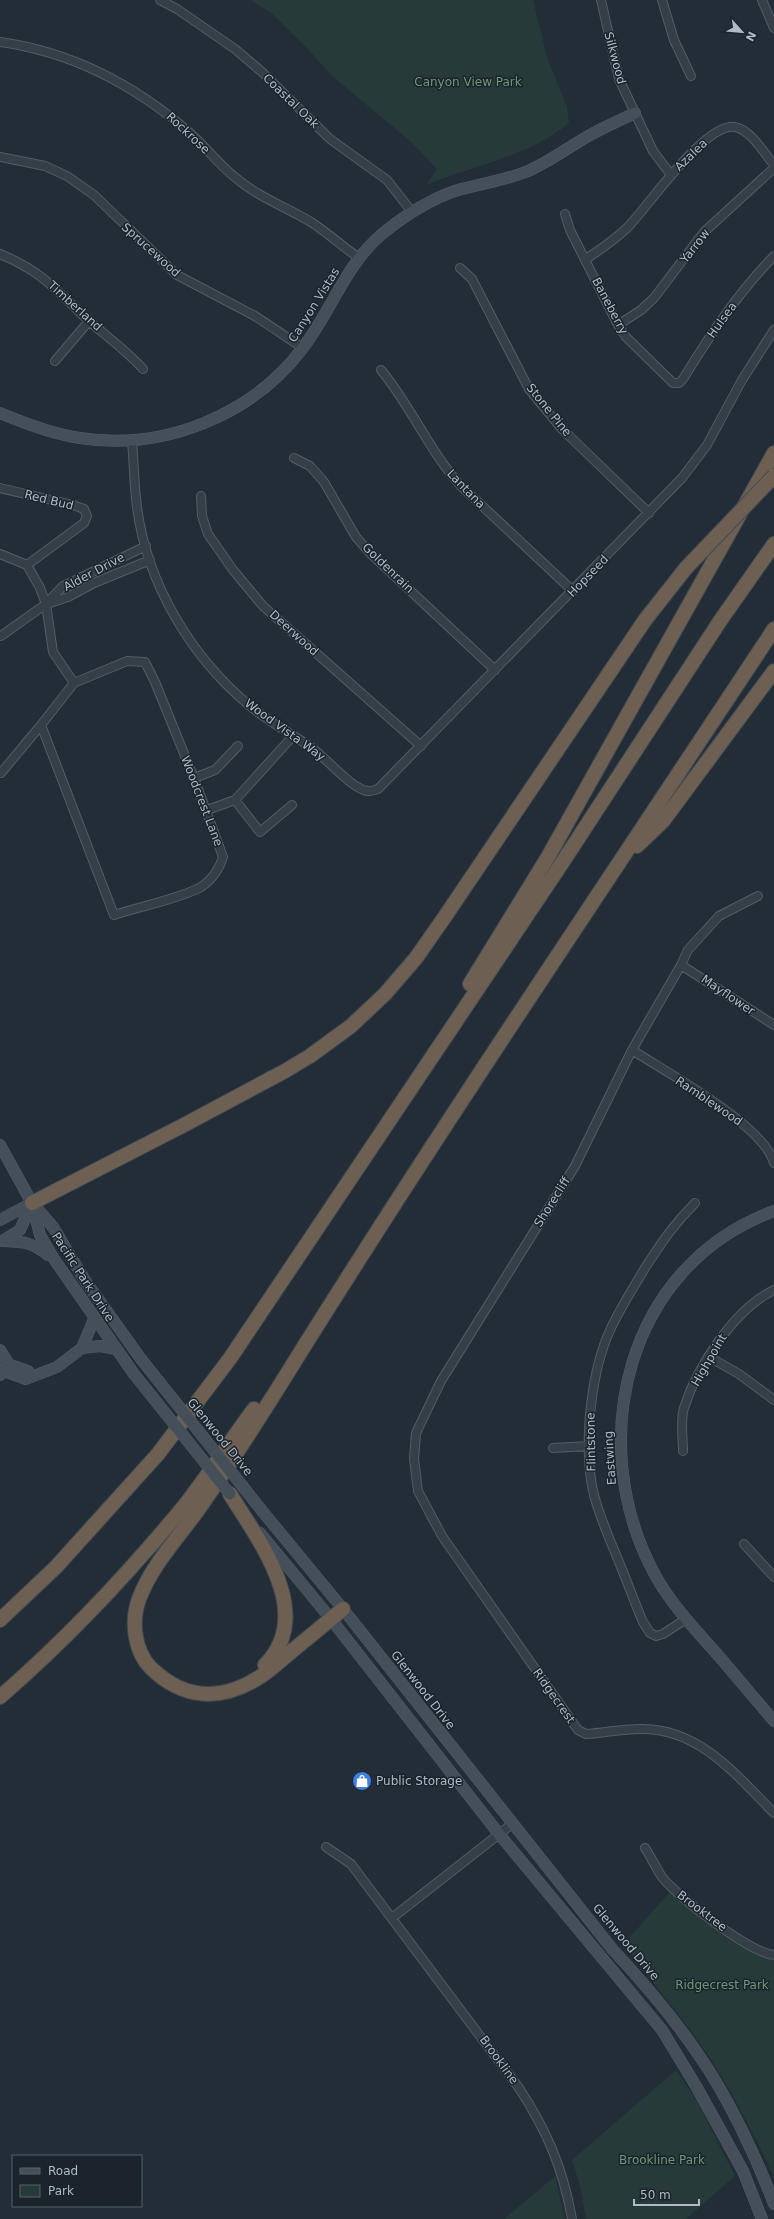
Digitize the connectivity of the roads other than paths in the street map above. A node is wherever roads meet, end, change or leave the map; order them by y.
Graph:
1 (160, 0) edge
2 (601, 0) edge
3 (662, 0) edge
4 (762, 0) edge
5 (774, 28) edge
6 (0, 42) edge
7 (691, 76) dead end
8 (635, 113) junction
9 (0, 158) edge
10 (774, 165) edge
11 (774, 168) edge
12 (670, 174) junction
13 (412, 212) junction
14 (565, 214) dead end
15 (0, 254) edge
16 (774, 256) edge
17 (359, 258) junction
18 (586, 259) junction
19 (460, 268) dead end
20 (89, 321) junction
21 (618, 325) junction
22 (774, 330) edge
23 (303, 348) junction
24 (55, 361) dead end
25 (143, 369) dead end
26 (381, 370) dead end
27 (673, 383) joint
28 (0, 413) edge
29 (132, 441) junction
30 (774, 453) edge
31 (294, 458) dead end
32 (774, 476) edge
33 (0, 488) edge
34 (201, 496) dead end
35 (649, 513) junction
36 (774, 544) edge
37 (146, 546) junction
38 (0, 554) edge
39 (150, 560) junction
40 (27, 565) junction
41 (573, 591) junction
42 (46, 604) junction
43 (774, 629) edge
44 (0, 636) edge
45 (495, 670) junction
46 (774, 670) edge
47 (74, 683) junction
48 (41, 724) junction
49 (293, 736) junction
50 (238, 746) dead end
51 (421, 746) junction
52 (1, 773) dead end
53 (194, 778) junction
54 (367, 792) joint
55 (235, 800) junction
56 (292, 805) dead end
57 (207, 810) junction
58 (617, 865) junction
59 (758, 896) dead end
60 (681, 965) junction
61 (774, 1025) edge
62 (632, 1050) junction
63 (0, 1145) edge
64 (773, 1157) edge
65 (358, 1167) junction
66 (32, 1203) junction
67 (695, 1204) dead end
68 (774, 1211) edge
69 (0, 1220) edge
70 (2, 1242) edge
71 (54, 1259) junction
72 (340, 1288) junction
73 (774, 1290) edge
74 (94, 1319) junction
75 (82, 1348) junction
76 (116, 1349) junction
77 (0, 1350) edge
78 (709, 1357) junction
79 (4, 1370) edge
80 (774, 1400) edge
81 (589, 1446) junction
82 (553, 1448) dead end
83 (683, 1451) dead end
84 (230, 1494) joint
85 (253, 1527) junction
86 (442, 1536) joint
87 (744, 1544) dead end
88 (774, 1577) edge
89 (343, 1609) junction
90 (331, 1619) junction
91 (686, 1619) junction
92 (0, 1620) edge
93 (241, 1686) junction
94 (0, 1698) edge
95 (774, 1721) edge
96 (774, 1813) edge
97 (512, 1824) junction
98 (499, 1834) junction
99 (326, 1847) dead end
100 (645, 1848) dead end
101 (392, 1918) junction
102 (774, 1955) edge
103 (774, 2204) edge
104 (572, 2219) edge
105 (762, 2219) edge

1 - 13 street, Coastal Oak
2 - 8 street, Silkwood
3 - 7 street
4 - 5 street
6 - 17 street, Rockrose
8 - 12 street, Silkwood
8 - 13 main road, Canyon Vistas
9 - 23 street, Sprucewood
10 - 12 street, Azalea
11 - 21 street, Yarrow
12 - 18 street
13 - 17 main road, Canyon Vistas
14 - 18 street, Baneberry
15 - 20 street, Timberland
16 - 27 street, Hulsea
17 - 23 main road, Canyon Vistas
18 - 21 street, Baneberry
19 - 35 street, Stone Pine
20 - 24 street
20 - 25 street, Timberland
21 - 27 street, Baneberry
22 - 35 street, Hopseed
23 - 29 main road, Canyon Vistas
26 - 41 street, Lantana
28 - 29 main road, Canyon Vistas
29 - 37 street, Wood Vista Way
30 - 65 highway
31 - 45 street, Goldenrain
32 - 66 highway, bridge
33 - 40 street, Red Bud
34 - 51 street, Deerwood
35 - 41 street, Hopseed
36 - 65 highway
37 - 39 street, Wood Vista Way
37 - 42 street, Alder Drive
38 - 40 street
39 - 42 street, Alder Drive
39 - 49 street, Wood Vista Way
40 - 42 street
41 - 45 street, Hopseed
42 - 44 street, Alder Drive
42 - 47 street
43 - 58 highway
45 - 51 street, Hopseed
46 - 58 highway
47 - 48 street, Woodcrest Lane
47 - 53 street, Woodcrest Lane
48 - 52 street, Woodcrest Lane
48 - 57 street, Woodcrest Lane
49 - 54 street, Wood Vista Way
49 - 55 street
50 - 53 street
51 - 54 street, Hopseed
53 - 57 street, Woodcrest Lane
55 - 56 street
55 - 57 street
58 - 72 highway
59 - 60 street, Shorecliff
60 - 61 street, Mayflower
60 - 62 street, Shorecliff
62 - 64 street, Ramblewood
62 - 86 street, Shorecliff
63 - 66 main road, Pacific Park Drive
65 - 92 highway
66 - 69 main road
66 - 70 main road
66 - 71 main road, Pacific Park Drive
66 - 89 main road, Glenwood Drive, bridge
67 - 81 street, Flintstone
68 - 91 main road, Eastwing
70 - 71 main road
71 - 74 main road, Pacific Park Drive
72 - 93 highway
72 - 94 highway
73 - 78 street, Highpoint
74 - 75 main road
74 - 76 main road, Pacific Park Drive
75 - 76 main road
75 - 79 main road
76 - 84 main road, Pacific Park Drive, bridge
77 - 79 main road
78 - 80 street
78 - 83 street, Highpoint
81 - 82 street
81 - 91 street, Flintstone
84 - 85 highway
85 - 90 main road
85 - 93 highway
86 - 96 street, Ridgecrest
87 - 88 street
89 - 90 highway
89 - 97 main road, Glenwood Drive
90 - 93 highway
90 - 98 main road
91 - 95 main road, Eastwing
97 - 98 street
97 - 103 main road, Glenwood Drive
98 - 101 street
98 - 105 main road
99 - 101 street, Brookline
100 - 102 street, Brooktree
101 - 104 street, Brookline

